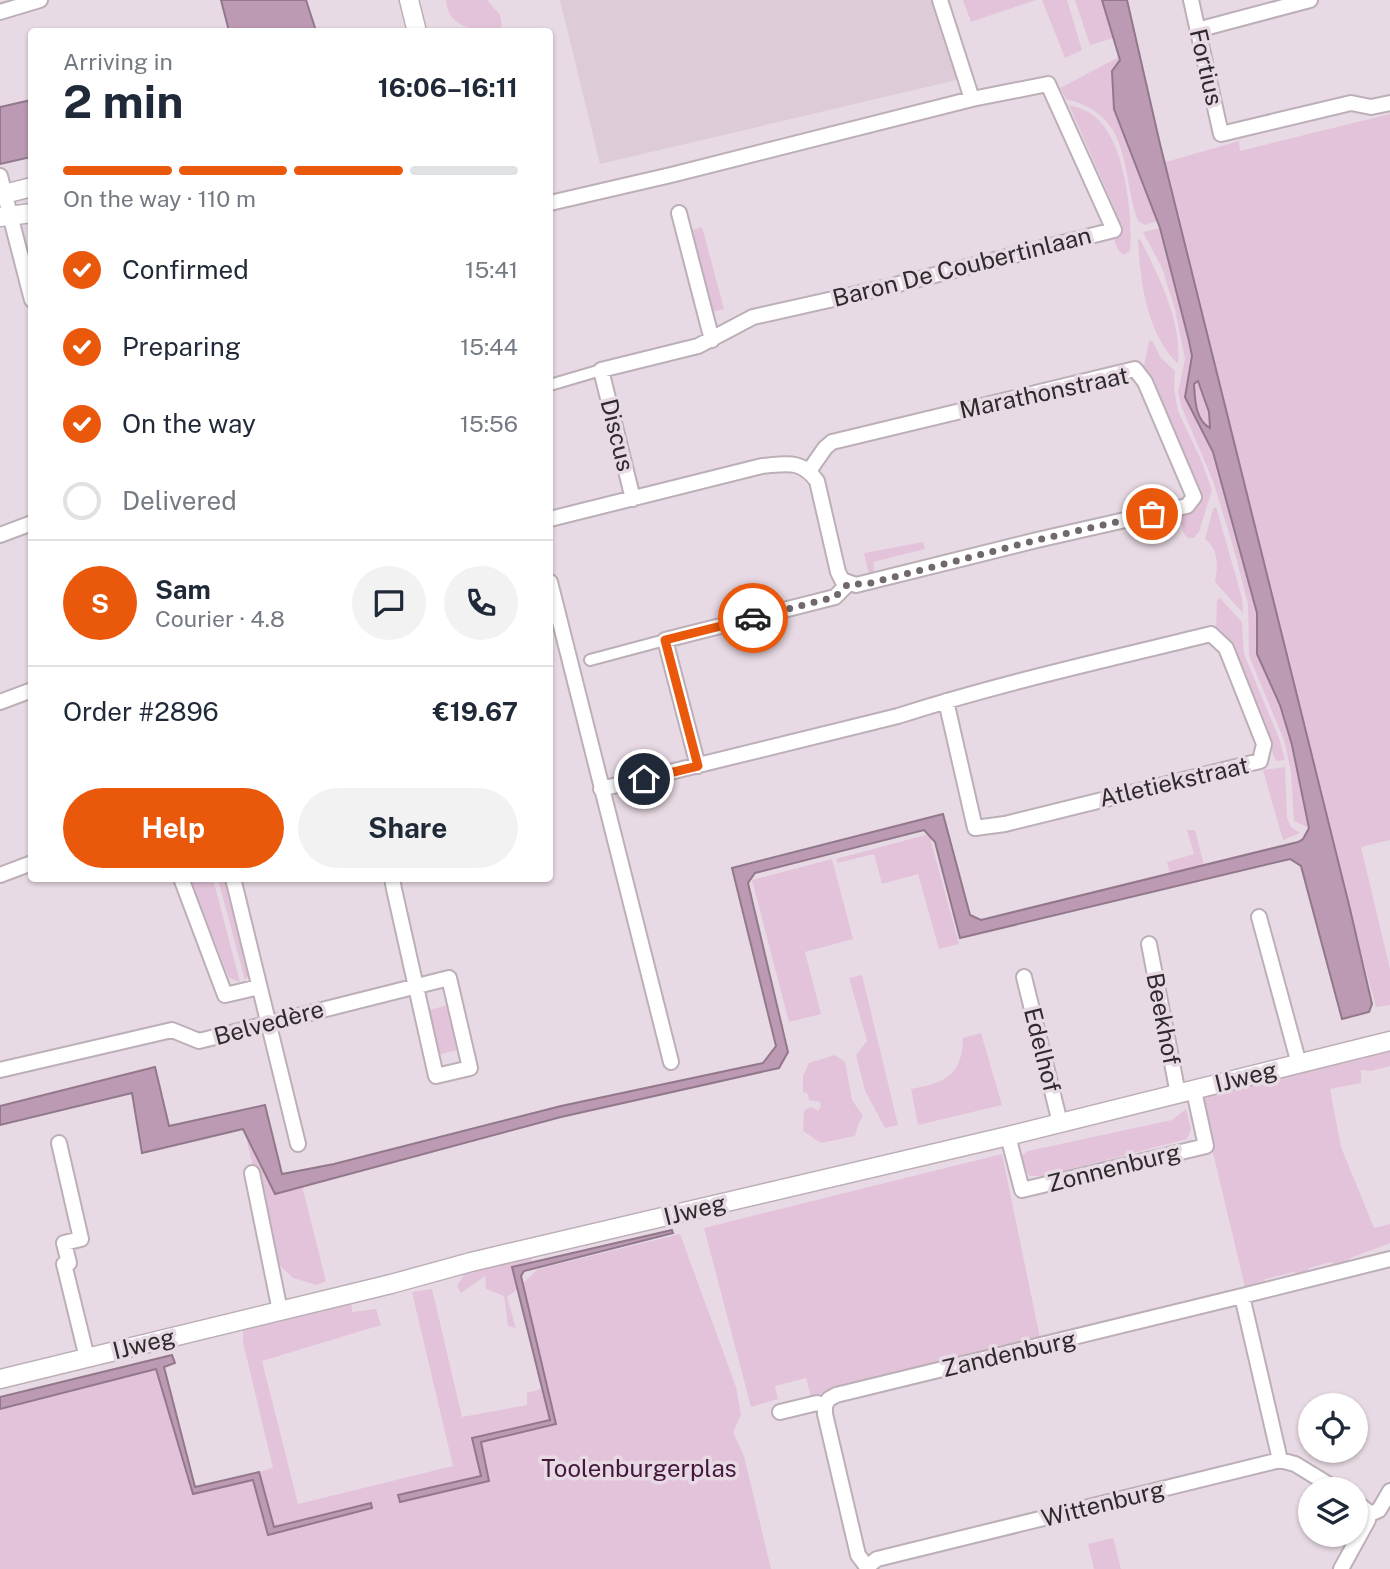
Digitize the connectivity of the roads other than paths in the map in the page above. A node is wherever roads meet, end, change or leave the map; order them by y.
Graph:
1 (40, 0) edge
2 (409, 0) edge
3 (940, 0) edge
4 (1191, 0) edge
5 (1310, 0) edge
6 (0, 12) edge
7 (416, 28) edge
8 (1198, 30) junction
9 (972, 99) junction
10 (1390, 103) edge
11 (2, 186) edge
12 (28, 187) edge
13 (553, 202) edge
14 (28, 213) edge
15 (679, 213) dead end
16 (5, 216) edge
17 (28, 288) edge
18 (712, 340) junction
19 (601, 370) junction
20 (553, 384) edge
21 (809, 471) junction
22 (633, 499) junction
23 (553, 518) edge
24 (28, 524) edge
25 (0, 535) edge
26 (848, 584) junction
27 (553, 594) edge
28 (665, 640) junction
29 (590, 660) dead end
30 (28, 692) edge
31 (946, 701) junction
32 (0, 702) edge
33 (698, 766) junction
34 (601, 789) junction
35 (28, 864) edge
36 (0, 875) edge
37 (183, 882) edge
38 (234, 882) edge
39 (393, 882) edge
40 (1259, 917) dead end
41 (1149, 944) dead end
42 (1024, 977) dead end
43 (416, 985) junction
44 (259, 987) junction
45 (269, 1022) junction
46 (1390, 1041) edge
47 (671, 1062) dead end
48 (1299, 1063) junction
49 (0, 1070) edge
50 (1186, 1093) junction
51 (1060, 1123) junction
52 (1008, 1136) junction
53 (59, 1143) dead end
54 (298, 1144) dead end
55 (252, 1173) dead end
56 (1390, 1259) edge
57 (1242, 1296) junction
58 (280, 1311) junction
59 (87, 1357) junction
60 (0, 1379) edge
61 (825, 1405) junction
62 (780, 1412) dead end
63 (1280, 1460) junction
64 (1316, 1477) edge
65 (1390, 1492) edge
66 (1368, 1515) edge
67 (1354, 1547) edge
68 (867, 1568) edge
69 (1341, 1569) edge

1 - 6 street
2 - 7 street
3 - 9 street
4 - 8 street, Fortius
5 - 8 street
8 - 10 street, Fortius
9 - 13 street, Baron De Coubertinlaan
9 - 18 street, Baron De Coubertinlaan
11 - 12 street
11 - 16 street
14 - 16 street
15 - 18 street
16 - 17 street
18 - 19 street, Discus
19 - 20 street, Discus
19 - 22 street, Discus
21 - 22 street
21 - 26 street
21 - 26 street, Marathonstraat
22 - 23 street
24 - 25 street
26 - 28 street
27 - 34 street
28 - 29 street
28 - 33 street
30 - 32 street
31 - 31 street, Atletiekstraat
31 - 33 street, Atletiekstraat
33 - 34 street, Atletiekstraat
34 - 47 street
35 - 36 street
37 - 44 street
38 - 44 street
39 - 43 street
40 - 48 street
41 - 50 street, Beekhof
42 - 51 street, Edelhof
43 - 43 street
43 - 45 street, Belvedère
44 - 45 street
45 - 49 street, Belvedère
45 - 54 street
46 - 48 street, IJweg
48 - 50 street, IJweg
50 - 51 street, IJweg
50 - 52 street, Zonnenburg
51 - 52 street, IJweg
52 - 58 street, IJweg
53 - 59 street
55 - 58 street
56 - 57 street, Zandenburg
57 - 61 street, Zandenburg
57 - 63 street
58 - 59 street, IJweg
59 - 60 street, IJweg
61 - 62 street, Zandenburg
61 - 68 street
63 - 64 street
63 - 68 street, Wittenburg
65 - 66 street
67 - 69 street

